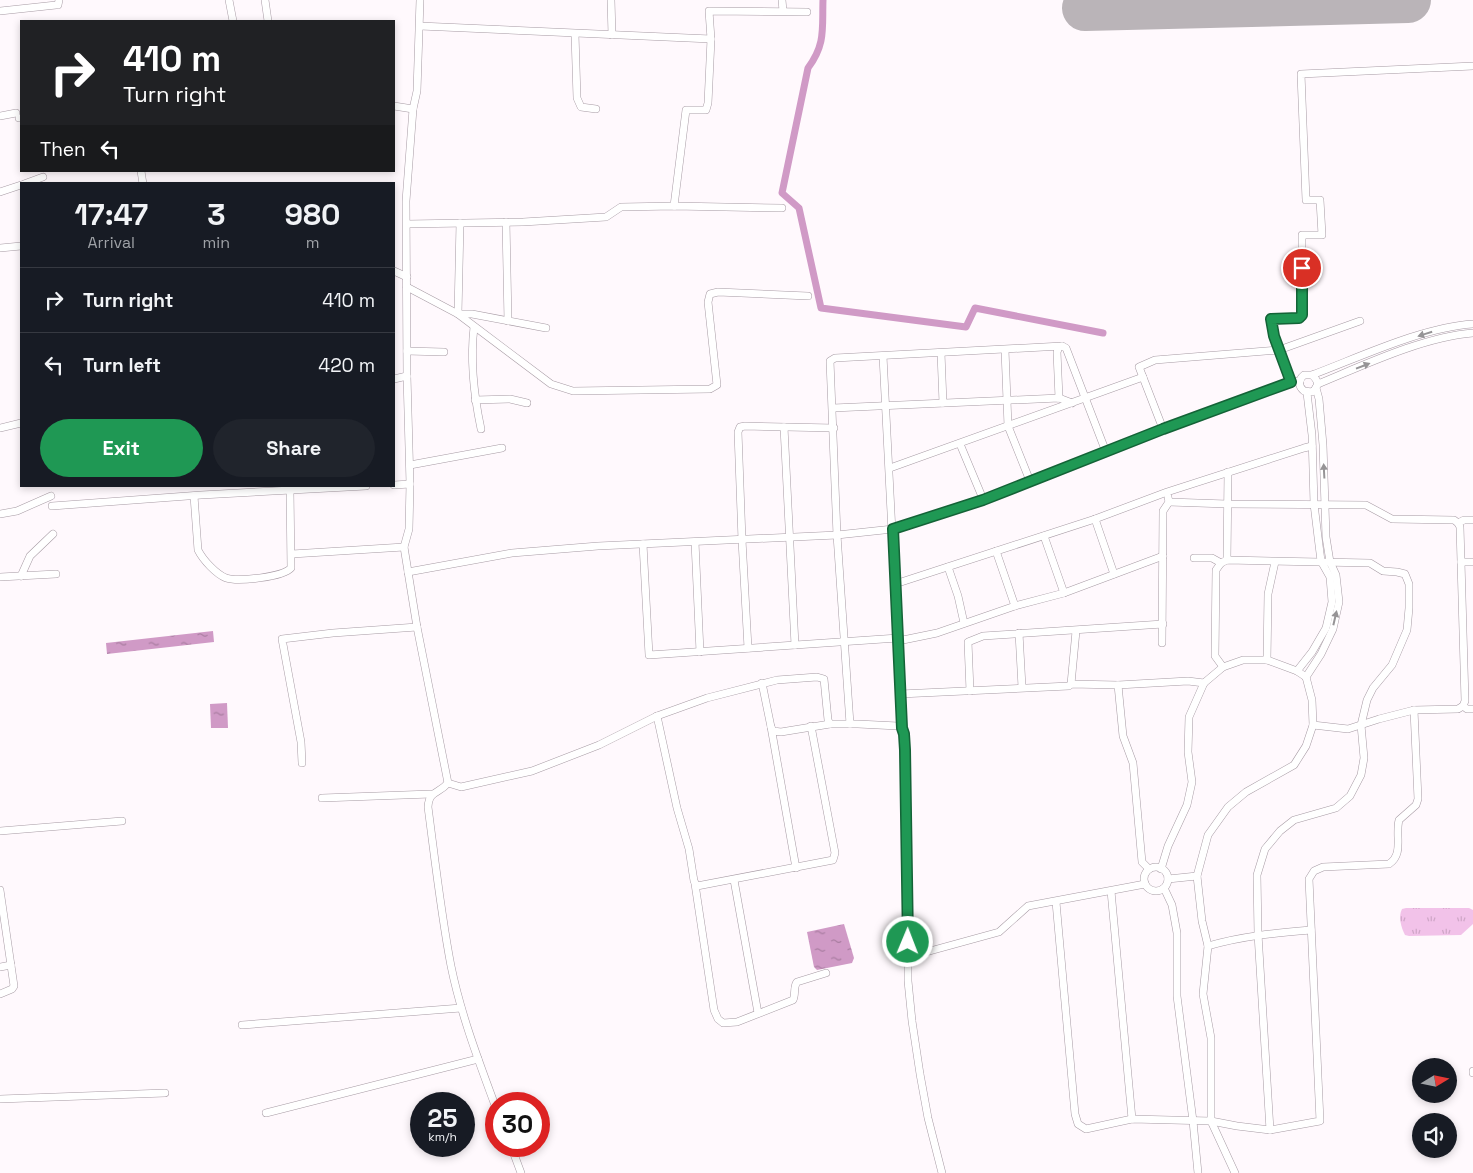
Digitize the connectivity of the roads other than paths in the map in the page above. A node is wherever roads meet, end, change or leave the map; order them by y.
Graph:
1 (59, 0) edge
2 (229, 0) edge
3 (265, 0) edge
4 (420, 0) edge
5 (611, 0) edge
6 (729, 0) edge
7 (782, 0) edge
8 (729, 10) junction
9 (0, 11) edge
10 (783, 11) junction
11 (807, 12) dead end
12 (233, 20) edge
13 (268, 20) edge
14 (420, 26) junction
15 (575, 34) junction
16 (612, 35) junction
17 (711, 39) junction
18 (1473, 66) edge
19 (395, 106) edge
20 (413, 109) junction
21 (596, 109) dead end
22 (0, 116) edge
23 (19, 116) edge
24 (43, 177) dead end
25 (28, 182) edge
26 (20, 185) edge
27 (0, 192) edge
28 (674, 206) junction
29 (782, 208) dead end
30 (506, 222) junction
31 (460, 223) junction
32 (407, 224) junction
33 (20, 246) edge
34 (0, 248) edge
35 (395, 271) edge
36 (407, 277) junction
37 (407, 287) junction
38 (808, 296) dead end
39 (458, 314) junction
40 (508, 321) junction
41 (1360, 321) dead end
42 (1473, 324) edge
43 (1462, 325) junction
44 (474, 327) junction
45 (546, 328) dead end
46 (1473, 333) edge
47 (1463, 334) junction
48 (1062, 346) junction
49 (1005, 350) junction
50 (1279, 350) junction
51 (407, 351) junction
52 (444, 352) dead end
53 (942, 353) junction
54 (884, 356) junction
55 (1312, 375) junction
56 (407, 376) junction
57 (1143, 377) junction
58 (395, 379) edge
59 (1300, 381) junction
60 (1291, 382) junction
61 (1317, 386) junction
62 (1307, 392) junction
63 (1059, 398) junction
64 (1085, 398) junction
65 (475, 400) junction
66 (1007, 400) junction
67 (527, 403) dead end
68 (944, 403) junction
69 (1072, 403) junction
70 (887, 405) junction
71 (833, 408) junction
72 (20, 423) edge
73 (1008, 426) junction
74 (784, 427) junction
75 (0, 428) edge
76 (834, 428) junction
77 (481, 429) dead end
78 (1163, 429) junction
79 (960, 444) junction
80 (1312, 446) junction
81 (502, 448) dead end
82 (1106, 452) junction
83 (410, 465) junction
84 (890, 468) junction
85 (1228, 472) junction
86 (1030, 481) junction
87 (410, 484) junction
88 (395, 485) edge
89 (347, 487) edge
90 (290, 490) junction
91 (1167, 492) junction
92 (51, 496) dead end
93 (194, 496) junction
94 (983, 500) junction
95 (1169, 502) junction
96 (1227, 504) junction
97 (1314, 504) junction
98 (1325, 504) junction
99 (52, 506) dead end
100 (0, 514) edge
101 (1095, 518) junction
102 (1473, 520) edge
103 (1458, 523) junction
104 (893, 529) junction
105 (54, 534) dead end
106 (838, 535) junction
107 (1044, 536) junction
108 (790, 538) junction
109 (742, 540) junction
110 (695, 542) junction
111 (643, 544) junction
112 (404, 547) junction
113 (996, 551) junction
114 (292, 554) junction
115 (1163, 556) junction
116 (1194, 558) dead end
117 (1321, 561) junction
118 (1224, 562) junction
119 (1275, 562) junction
120 (1330, 562) junction
121 (1461, 562) junction
122 (1473, 562) edge
123 (948, 567) junction
124 (408, 572) junction
125 (56, 574) dead end
126 (1114, 574) junction
127 (21, 576) junction
128 (0, 577) edge
129 (895, 584) junction
130 (1064, 593) junction
131 (1015, 606) junction
132 (964, 623) junction
133 (1162, 624) junction
134 (417, 627) junction
135 (1076, 631) junction
136 (1019, 633) junction
137 (898, 639) junction
138 (845, 642) junction
139 (1162, 642) dead end
140 (795, 645) junction
141 (748, 648) junction
142 (700, 652) junction
143 (1267, 660) junction
144 (1223, 667) junction
145 (1297, 671) junction
146 (1306, 677) junction
147 (762, 682) junction
148 (1204, 682) junction
149 (1070, 684) junction
150 (1118, 685) junction
151 (1022, 688) junction
152 (743, 689) junction
153 (970, 691) junction
154 (900, 694) junction
155 (765, 698) junction
156 (1463, 706) junction
157 (1473, 709) edge
158 (1414, 710) junction
159 (657, 716) junction
160 (830, 724) junction
161 (850, 724) junction
162 (1313, 725) junction
163 (1361, 725) junction
164 (811, 726) junction
165 (771, 727) junction
166 (902, 728) junction
167 (302, 762) dead end
168 (448, 783) junction
169 (431, 794) junction
170 (322, 798) dead end
171 (122, 821) dead end
172 (0, 831) edge
173 (796, 868) junction
174 (1149, 869) junction
175 (1161, 869) junction
176 (1197, 876) junction
177 (1168, 878) junction
178 (734, 880) junction
179 (695, 884) junction
180 (1145, 884) junction
181 (1164, 888) junction
182 (0, 890) edge
183 (1111, 891) junction
184 (1056, 902) junction
185 (1311, 930) junction
186 (1258, 934) junction
187 (1208, 946) junction
188 (908, 957) junction
189 (10, 965) junction
190 (0, 967) edge
191 (826, 973) dead end
192 (0, 994) edge
193 (462, 1008) junction
194 (758, 1013) junction
195 (242, 1025) dead end
196 (478, 1059) junction
197 (165, 1092) dead end
198 (490, 1092) edge
199 (0, 1099) edge
200 (266, 1113) dead end
201 (1132, 1119) junction
202 (1193, 1121) junction
203 (1211, 1121) junction
204 (1270, 1130) junction
205 (515, 1157) edge
206 (521, 1173) edge
207 (942, 1173) edge
208 (1198, 1173) edge
209 (1236, 1173) edge

1 - 9 street
2 - 12 street
3 - 13 street
4 - 14 street
5 - 16 street
6 - 8 street
7 - 10 street
8 - 10 street
8 - 17 street
10 - 11 street
14 - 15 street
14 - 20 street
15 - 16 street
15 - 21 street
16 - 17 street
17 - 28 street
18 - 50 street
19 - 20 street
20 - 32 street
22 - 23 street
24 - 25 street
26 - 27 street
28 - 29 street
28 - 30 street
30 - 31 street
30 - 40 street
31 - 32 street
31 - 39 street
32 - 36 street
33 - 34 street
35 - 36 street
36 - 37 street
37 - 39 street
37 - 51 street
38 - 44 street
39 - 40 street
39 - 44 street
40 - 45 street
41 - 50 street
42 - 43 street
43 - 47 street
43 -> 55 street
44 - 65 street
46 - 47 street
61 -> 47 street
48 - 49 street
48 - 63 street
48 - 64 street
49 - 53 street
49 - 66 street
50 - 57 street
50 - 60 street
51 - 52 street
51 - 56 street
53 - 54 street
53 - 68 street
54 - 70 street
54 - 71 street
55 - 59 street
55 - 61 street
56 - 58 street
56 - 83 street
57 - 64 street
57 - 78 street
59 - 60 street
59 - 62 street
60 - 78 street
61 - 62 street
98 -> 61 street
62 - 80 street
63 - 66 street
63 - 69 street
64 - 69 street
64 - 82 street
65 - 67 street
65 - 77 street
66 - 68 street
66 - 73 street
68 - 70 street
69 - 73 street
70 - 71 street
70 - 84 street
71 - 76 street
72 - 75 street
73 - 79 street
73 - 86 street
74 - 76 street
74 - 108 street
74 - 109 street
76 - 106 street
78 - 82 street
79 - 84 street
79 - 94 street
80 - 85 street
80 - 97 street
81 - 83 street
82 - 86 street
83 - 87 street
84 - 104 street
85 - 91 street
85 - 96 street
86 - 94 street
87 - 88 street
87 - 112 street
89 - 90 street
90 - 93 street
90 - 114 street
91 - 95 street
91 - 101 street
92 - 100 street
93 - 99 street
93 - 114 street
94 - 104 street
95 - 96 street
95 - 115 street
96 - 97 street
96 - 118 street
97 - 98 street
97 - 117 street
98 - 103 street
98 - 120 street
101 - 107 street
101 - 126 street
102 - 103 street
103 - 121 street
104 - 106 street
104 - 129 street
105 - 127 street
106 - 108 street
106 - 138 street
107 - 113 street
107 - 130 street
108 - 109 street
108 - 140 street
109 - 110 street
109 - 141 street
110 - 111 street
110 - 142 street
111 - 124 street
111 - 142 street
112 - 114 street
112 - 124 street
113 - 123 street
113 - 131 street
115 - 126 street
115 - 133 street
116 - 118 street
117 - 119 street
117 - 120 street
117 - 145 street
118 - 119 street
118 - 144 street
119 - 143 street
146 -> 120 street
120 - 163 street
121 - 122 street
121 - 156 street
123 - 129 street
123 - 132 street
124 - 134 street
125 - 127 street
126 - 130 street
127 - 128 street
129 - 137 street
130 - 131 street
131 - 132 street
132 - 137 street
133 - 135 street
133 - 139 street
134 - 167 street
134 - 168 street
135 - 136 street
135 - 149 street
136 - 151 street
136 - 153 street
137 - 138 street
137 - 154 street
138 - 140 street
138 - 161 street
140 - 141 street
141 - 142 street
143 - 144 street
143 - 145 street
144 - 148 street
145 - 146 street
146 - 162 street
147 - 152 street
147 - 155 street
147 - 160 street
148 - 150 street
148 - 175 street
149 - 150 street
149 - 151 street
150 - 174 street
151 - 153 street
152 - 155 street
152 - 159 street
153 - 154 street
154 - 166 street
155 - 165 street
156 - 157 street
156 - 158 street
158 - 163 street
158 - 185 street
159 - 168 street
159 - 179 street
160 - 161 street
160 - 164 street
161 - 166 street
162 - 163 street
162 - 176 street
163 - 186 street
164 - 165 street
164 - 173 street
165 - 173 street
166 - 188 street
168 - 169 street
169 - 170 street
169 - 193 street
171 - 172 street
173 - 178 street
174 - 175 street
174 - 180 street
175 - 177 street
176 - 177 street
176 - 187 street
177 - 181 street
178 - 179 street
178 - 194 street
179 - 194 street
180 - 181 street
180 - 183 street
181 - 202 street
182 - 189 street
183 - 184 street
183 - 201 street
184 - 188 street
184 - 201 street
185 - 186 street
185 - 204 street
186 - 187 street
186 - 204 street
187 - 203 street
188 - 207 street
189 - 190 street
189 - 192 street
191 - 194 street
193 - 195 street
193 - 196 street
196 - 198 street
196 - 200 street
197 - 199 street
201 - 202 street
202 - 203 street
202 - 208 street
203 - 204 street
203 - 209 street
205 - 206 street

